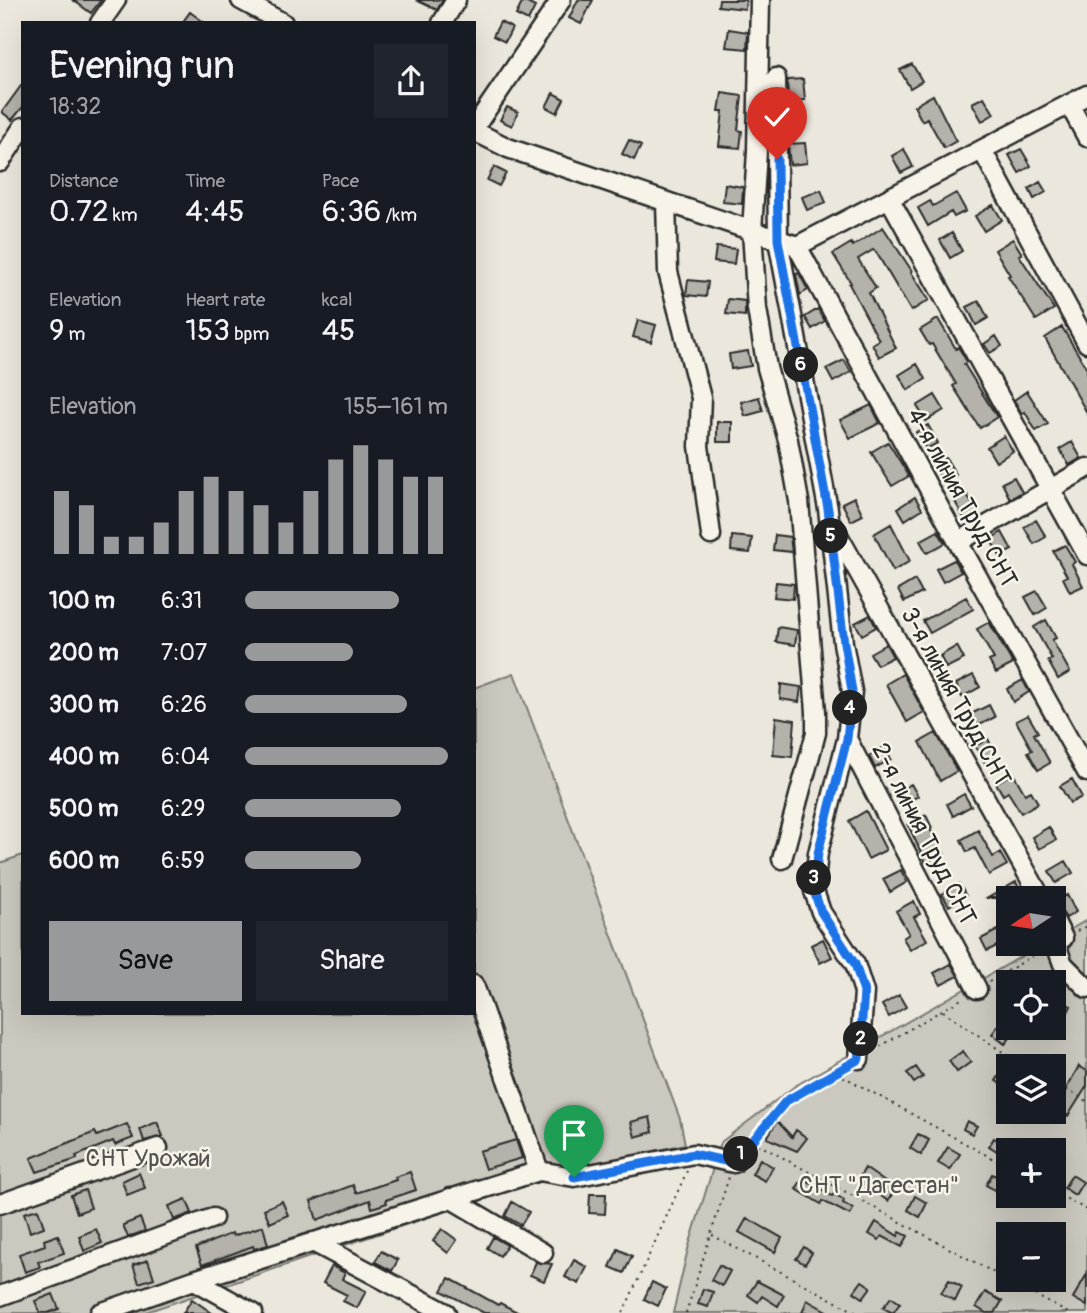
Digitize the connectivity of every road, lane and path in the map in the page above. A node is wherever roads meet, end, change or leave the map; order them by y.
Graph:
1 (117, 0) edge
2 (241, 0) edge
3 (456, 0) edge
4 (561, 0) edge
5 (760, 0) edge
6 (101, 21) edge
7 (279, 21) edge
8 (443, 21) edge
9 (776, 78) dead end
10 (1087, 95) edge
11 (1069, 104) junction
12 (476, 127) edge
13 (21, 130) edge
14 (476, 131) edge
15 (1087, 137) edge
16 (982, 150) junction
17 (0, 162) edge
18 (889, 198) junction
19 (666, 202) junction
20 (752, 231) junction
21 (778, 240) junction
22 (797, 246) junction
23 (1087, 343) edge
24 (1087, 468) edge
25 (1049, 488) junction
26 (829, 520) junction
27 (711, 535) dead end
28 (958, 541) junction
29 (1087, 555) edge
30 (847, 739) junction
31 (1087, 772) edge
32 (782, 859) dead end
33 (1034, 886) edge
34 (1087, 926) edge
35 (1066, 936) edge
36 (1032, 956) edge
37 (1062, 956) edge
38 (1087, 988) edge
39 (977, 989) junction
40 (476, 991) edge
41 (942, 1010) junction
42 (1006, 1054) edge
43 (859, 1059) junction
44 (836, 1072) junction
45 (1066, 1090) edge
46 (1087, 1101) edge
47 (751, 1141) junction
48 (158, 1148) dead end
49 (694, 1154) junction
50 (996, 1160) edge
51 (734, 1163) junction
52 (539, 1171) junction
53 (450, 1198) junction
54 (1066, 1199) edge
55 (0, 1204) edge
56 (1087, 1210) edge
57 (213, 1218) dead end
58 (711, 1235) junction
59 (313, 1242) junction
60 (543, 1252) dead end
61 (194, 1280) junction
62 (0, 1296) edge
63 (100, 1313) edge
64 (253, 1313) edge
65 (446, 1313) edge
66 (622, 1313) edge
67 (686, 1313) edge
68 (857, 1313) edge
69 (1068, 1313) edge

1 - 6 street
2 - 7 street
3 - 8 street
4 - 12 street
5 - 20 street
9 - 21 street
10 - 11 street
11 - 15 street
11 - 16 street
13 - 17 street
14 - 19 street
16 - 18 street
16 - 23 street
18 - 22 street
18 - 25 street
19 - 20 street
19 - 27 street
20 - 21 street
20 - 32 street
21 - 22 street
21 - 26 street
22 - 28 street, 4-я линия Труд СНТ
24 - 25 street
25 - 28 street
25 - 29 street
26 - 30 street
26 - 33 street, 3-я линия Труд СНТ
28 - 31 street, 4-я линия Труд СНТ
30 - 39 street, 2-я линия Труд СНТ
30 - 43 street
34 - 35 path
36 - 39 path
37 - 38 street
39 - 41 path
40 - 52 street
41 - 42 path
41 - 43 path
43 - 44 path
44 - 47 path
44 - 50 path
45 - 46 path
47 - 51 path
47 - 69 path
48 - 55 street
49 - 51 street
49 - 52 street
49 - 66 path
51 - 58 path
52 - 53 street
53 - 59 street
53 - 60 street
54 - 56 path
57 - 62 street
58 - 67 path
58 - 68 path
59 - 61 street
59 - 65 street
61 - 63 street
61 - 64 street

